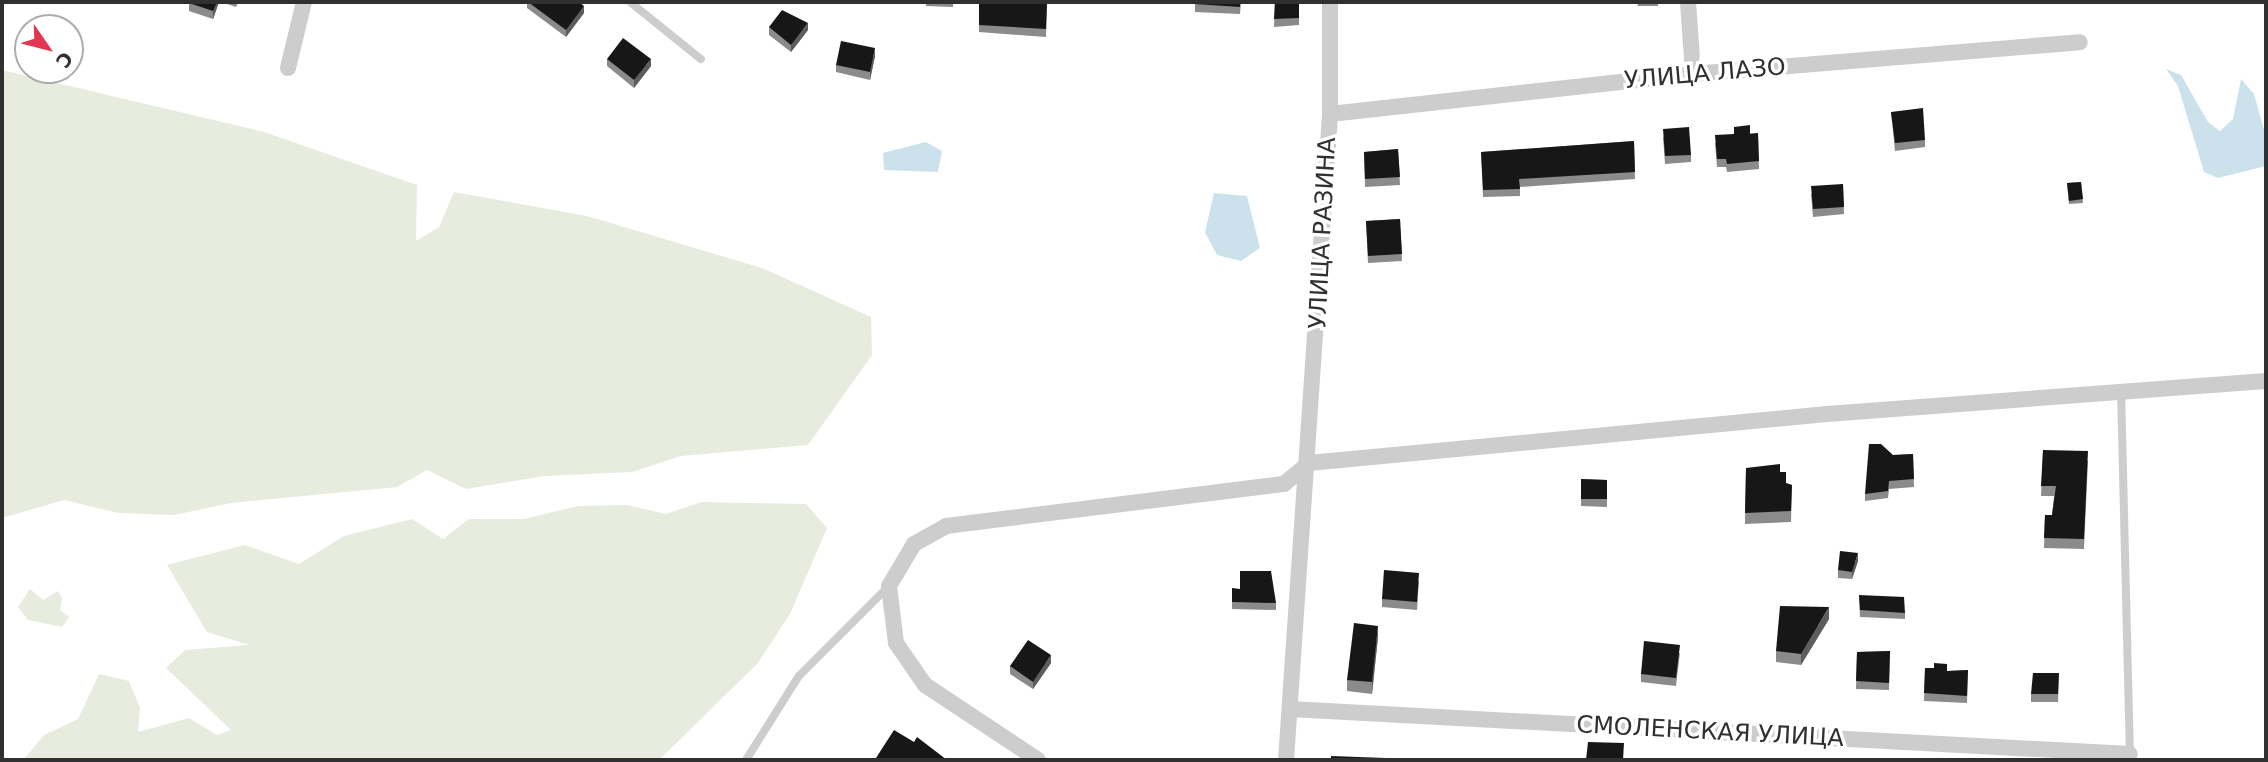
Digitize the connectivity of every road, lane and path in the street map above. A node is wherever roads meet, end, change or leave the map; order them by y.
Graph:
1 (304, 2) edge
2 (630, 2) edge
3 (1329, 2) edge
4 (1688, 2) edge
5 (2080, 42) dead end
6 (701, 59) dead end
7 (288, 68) dead end
8 (1693, 74) junction
9 (1330, 114) junction
10 (2266, 381) edge
11 (2122, 390) junction
12 (1309, 463) junction
13 (889, 586) junction
14 (1290, 709) junction
15 (2129, 757) edge
16 (746, 760) edge
17 (1038, 760) edge
18 (1286, 760) edge

1 - 7 street
2 - 6 lane
3 - 9 street, УЛИЦА РАЗИНА
4 - 8 street
5 - 8 street, УЛИЦА ЛАЗО
8 - 9 street, УЛИЦА ЛАЗО
9 - 12 street, УЛИЦА РАЗИНА
10 - 11 street
11 - 12 street
11 - 15 lane
12 - 13 street
12 - 14 street, УЛИЦА РАЗИНА
13 - 16 lane
13 - 17 street
14 - 15 street, СМОЛЕНСКАЯ УЛИЦА
14 - 18 street, УЛИЦА РАЗИНА

